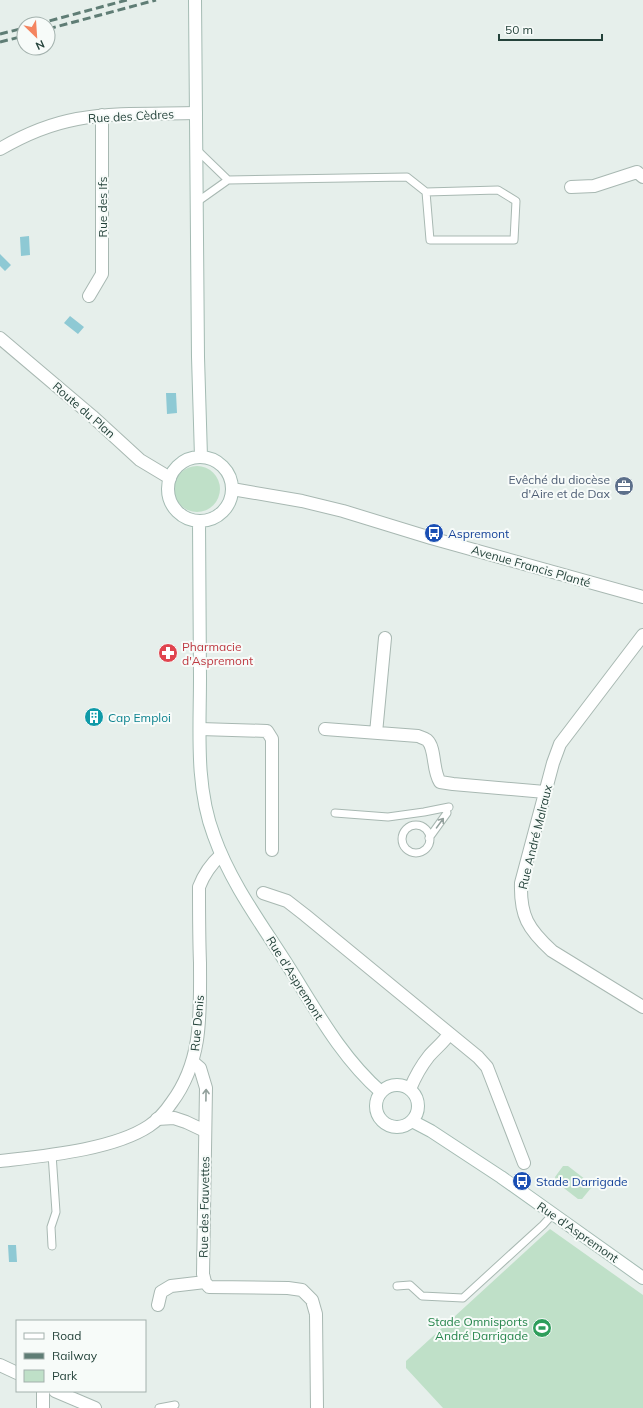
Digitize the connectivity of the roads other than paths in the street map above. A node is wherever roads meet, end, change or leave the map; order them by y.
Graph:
1 (195, 0) edge
2 (196, 113) junction
3 (102, 115) junction
4 (0, 149) edge
5 (196, 149) junction
6 (643, 177) edge
7 (228, 180) junction
8 (571, 187) dead end
9 (426, 192) junction
10 (197, 202) junction
11 (88, 296) dead end
12 (0, 338) edge
13 (201, 457) junction
14 (170, 478) junction
15 (232, 489) junction
16 (199, 521) junction
17 (643, 597) edge
18 (643, 635) edge
19 (385, 638) dead end
20 (200, 729) junction
21 (325, 729) dead end
22 (376, 733) junction
23 (545, 792) junction
24 (335, 813) dead end
25 (408, 814) junction
26 (409, 826) junction
27 (429, 838) junction
28 (272, 850) dead end
29 (221, 855) junction
30 (263, 893) dead end
31 (643, 1007) edge
32 (450, 1034) junction
33 (193, 1062) junction
34 (410, 1089) junction
35 (381, 1092) junction
36 (157, 1119) junction
37 (412, 1121) junction
38 (205, 1131) junction
39 (52, 1154) junction
40 (0, 1161) edge
41 (524, 1163) dead end
42 (552, 1214) junction
43 (52, 1246) dead end
44 (643, 1278) edge
45 (205, 1282) junction
46 (397, 1286) dead end
47 (158, 1304) dead end
48 (0, 1365) edge
49 (16, 1373) edge
50 (43, 1392) edge
51 (58, 1392) edge
52 (175, 1405) dead end
53 (43, 1408) edge
54 (95, 1408) edge
55 (159, 1408) edge
56 (316, 1408) edge

1 - 2 street
2 - 3 street, Rue des Cèdres
2 - 5 street
3 - 4 street, Rue des Cèdres
3 - 11 street, Rue des Ifs
5 - 7 lane
5 - 10 street
6 - 8 street
7 - 9 lane
7 - 10 lane
9 - 9 lane
10 - 13 street
12 - 14 street, Route du Plan
13 - 14 street
13 - 15 street
14 - 16 street
15 - 16 street
15 - 17 street, Avenue Francis Planté
16 - 20 street, Rue d'Aspremont
18 - 23 street, Rue André Malraux
19 - 22 street
20 - 28 street
20 - 29 street, Rue d'Aspremont
21 - 22 street
22 - 23 street
23 - 31 street, Rue André Malraux
24 - 25 lane
25 - 26 lane
27 -> 25 lane
26 - 27 lane
26 - 27 lane
29 - 33 street, Rue Denis
29 - 35 street, Rue d'Aspremont
30 - 32 street
32 - 34 street
32 - 41 street
33 - 36 street, Rue Denis
38 -> 33 street, Rue des Fauvettes
34 - 35 street
34 - 37 street
35 - 37 street
36 - 38 street
36 - 39 street, Rue Denis
37 - 42 street, Rue d'Aspremont
38 - 45 street, Rue des Fauvettes
39 - 40 street, Rue Denis
39 - 43 lane
42 - 44 street, Rue d'Aspremont
42 - 46 lane
45 - 47 street
45 - 56 street
48 - 49 street
50 - 53 street
51 - 54 street
52 - 55 lane

